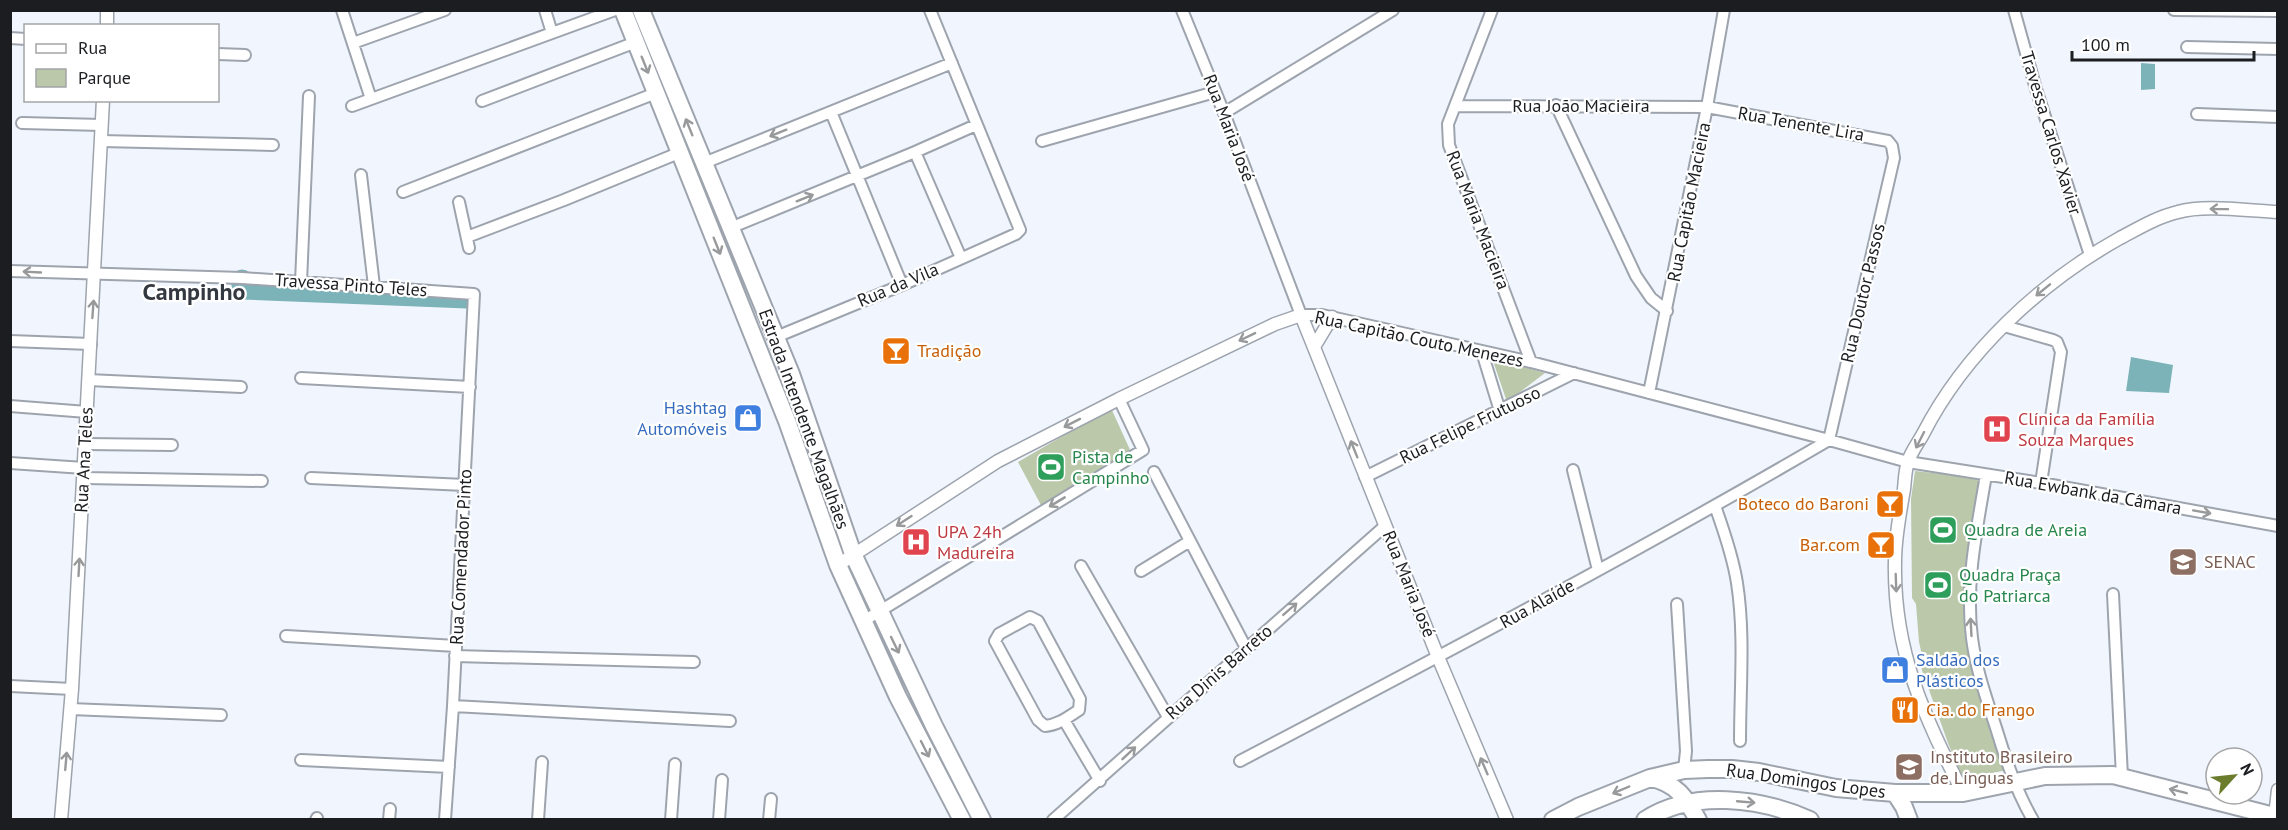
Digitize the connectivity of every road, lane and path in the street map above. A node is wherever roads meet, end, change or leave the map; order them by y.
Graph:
1 (342, 10) edge
2 (445, 10) edge
3 (545, 10) edge
4 (615, 10) edge
5 (623, 10) edge
6 (930, 10) edge
7 (1182, 10) edge
8 (1393, 10) edge
9 (1492, 10) edge
10 (1724, 10) edge
11 (2014, 10) edge
12 (2174, 10) edge
13 (645, 11) edge
14 (2277, 11) edge
15 (552, 33) junction
16 (636, 42) junction
17 (352, 43) junction
18 (2187, 47) dead end
19 (2277, 49) edge
20 (219, 54) edge
21 (245, 55) dead end
22 (952, 63) junction
23 (1215, 92) junction
24 (656, 93) junction
25 (309, 96) dead end
26 (371, 99) junction
27 (482, 101) dead end
28 (104, 102) edge
29 (1556, 105) junction
30 (352, 106) dead end
31 (1456, 106) junction
32 (1707, 107) junction
33 (831, 112) junction
34 (1224, 112) junction
35 (2197, 114) dead end
36 (2277, 117) edge
37 (22, 123) dead end
38 (102, 125) junction
39 (976, 125) junction
40 (102, 141) junction
41 (1042, 141) dead end
42 (273, 145) dead end
43 (1892, 146) joint
44 (681, 152) junction
45 (915, 152) junction
46 (704, 163) junction
47 (361, 176) dead end
48 (858, 176) junction
49 (403, 192) dead end
50 (459, 202) dead end
51 (2277, 212) edge
52 (730, 228) junction
53 (2090, 255) junction
54 (961, 258) junction
55 (10, 271) edge
56 (95, 275) junction
57 (301, 282) junction
58 (902, 285) junction
59 (374, 286) junction
60 (474, 295) joint
61 (1667, 311) junction
62 (1301, 315) junction
63 (1332, 317) junction
64 (2004, 326) junction
65 (776, 337) junction
66 (10, 341) edge
67 (90, 344) junction
68 (1314, 347) junction
69 (1482, 352) junction
70 (1531, 362) junction
71 (1574, 373) junction
72 (301, 378) dead end
73 (88, 380) junction
74 (241, 387) dead end
75 (470, 387) junction
76 (1649, 393) junction
77 (1119, 399) junction
78 (10, 406) edge
79 (87, 411) junction
80 (1500, 411) junction
81 (1829, 440) junction
82 (86, 444) junction
83 (172, 445) dead end
84 (1908, 462) junction
85 (10, 463) edge
86 (1573, 470) dead end
87 (1154, 472) dead end
88 (84, 473) junction
89 (1986, 475) junction
90 (1365, 477) junction
91 (311, 478) dead end
92 (262, 481) dead end
93 (2041, 483) junction
94 (465, 485) junction
95 (1715, 507) junction
96 (1385, 526) junction
97 (2277, 526) edge
98 (1190, 541) junction
99 (853, 554) junction
100 (838, 566) junction
101 (1081, 566) dead end
102 (1598, 570) junction
103 (1141, 571) dead end
104 (2113, 594) dead end
105 (1677, 604) dead end
106 (879, 612) junction
107 (862, 622) junction
108 (286, 636) dead end
109 (1246, 648) junction
110 (455, 651) junction
111 (1438, 657) junction
112 (694, 662) dead end
113 (10, 686) edge
114 (72, 689) junction
115 (453, 706) junction
116 (70, 709) junction
117 (221, 715) dead end
118 (1168, 717) junction
119 (1064, 720) junction
120 (730, 721) dead end
121 (1740, 741) dead end
122 (301, 759) dead end
123 (1240, 760) dead end
124 (542, 762) dead end
125 (675, 764) dead end
126 (448, 767) junction
127 (1684, 770) junction
128 (2122, 777) junction
129 (1650, 778) junction
130 (722, 780) dead end
131 (1100, 781) junction
132 (2016, 783) junction
133 (2277, 790) edge
134 (1895, 793) junction
135 (1963, 794) junction
136 (771, 799) dead end
137 (1592, 802) junction
138 (1688, 802) junction
139 (2276, 817) edge
140 (61, 819) edge
141 (445, 819) edge
142 (538, 819) edge
143 (671, 819) edge
144 (719, 819) edge
145 (769, 819) edge
146 (962, 819) edge
147 (982, 819) edge
148 (1053, 819) edge
149 (1507, 819) edge
150 (1553, 819) edge
151 (1572, 819) edge
152 (1645, 819) edge
153 (1698, 819) edge
154 (1810, 819) edge
155 (1909, 819) edge
156 (2033, 819) edge

1 - 17 street
2 - 17 street
3 - 15 street
4 - 15 street
5 - 16 main road, Estrada Intendente Magalhães
6 - 22 street
7 - 23 street, Rua Maria José
8 - 34 street
9 - 31 street, Rua Maria Macieira
10 - 32 street, Rua Capitão Macieira
11 - 53 street, Travessa Carlos Xavier
12 - 14 street
46 -> 13 main road, Estrada Intendente Magalhães
15 - 26 street
16 -> 24 main road, Estrada Intendente Magalhães
16 - 27 street
17 - 26 street
18 - 19 street
20 - 21 street
22 - 33 street
22 - 39 street
23 - 34 street, Rua Maria José
23 - 41 street
24 - 44 main road, Estrada Intendente Magalhães
24 - 49 street
25 - 57 street
26 - 30 street
28 - 38 street, Rua Ana Teles
29 - 31 street, Rua João Macieira
29 - 32 street, Rua João Macieira
29 - 61 street
31 - 70 street, Rua Maria Macieira
32 - 43 street, Rua Tenente Lira
32 - 61 street, Rua Capitão Macieira
33 -> 46 street
33 - 48 street
34 - 62 street, Rua Maria José
35 - 36 street
37 - 38 street
38 - 40 street, Rua Ana Teles
39 - 45 street
39 - 54 street, Rua da Vila
40 - 42 street
40 - 56 street, Rua Ana Teles
43 - 81 street, Rua Doutor Passos
44 - 50 street
44 -> 100 main road, Estrada Intendente Magalhães
45 - 48 street
45 - 54 street
46 - 52 main road, Estrada Intendente Magalhães
47 - 59 street
52 -> 48 street
48 - 58 street
51 -> 53 street
52 - 65 main road, Estrada Intendente Magalhães
53 -> 64 street
54 - 58 street, Rua da Vila
56 -> 55 street, Travessa Pinto Teles
56 - 57 street, Travessa Pinto Teles
67 -> 56 street, Rua Ana Teles
57 - 59 street, Travessa Pinto Teles
58 - 65 street, Rua da Vila
59 - 60 street, Travessa Pinto Teles
60 - 75 street, Rua Comendador Pinto
61 - 76 street, Rua Capitão Macieira
62 - 63 street, Rua Capitão Couto Menezes
62 - 68 street, Rua Maria José
62 -> 77 street, Rua Capitão Couto Menezes
63 - 68 street
63 - 69 street, Rua Capitão Couto Menezes
64 -> 84 street
64 - 93 street
65 - 99 main road, Estrada Intendente Magalhães
66 - 67 street
67 - 73 street, Rua Ana Teles
90 -> 68 street, Rua Maria José
69 - 70 street, Rua Capitão Couto Menezes
69 - 80 street
70 - 71 street, Rua Capitão Couto Menezes
71 - 76 street, Rua Capitão Couto Menezes
71 - 80 street, Rua Felipe Frutuoso
72 - 75 street
73 - 74 street
73 - 79 street, Rua Ana Teles
75 - 94 street, Rua Comendador Pinto
76 - 81 street, Rua Capitão Couto Menezes
77 -> 99 street, Rua Capitão Couto Menezes
77 -> 106 street
78 - 79 street
79 - 82 street, Rua Ana Teles
80 - 90 street, Rua Felipe Frutuoso
81 - 84 street, Rua Capitão Couto Menezes
81 - 95 street, Rua Alaíde
82 - 83 street
82 - 88 street, Rua Ana Teles
84 - 89 street, Rua Ewbank da Câmara
84 -> 135 street
85 - 88 street
86 - 102 street
87 - 98 street
88 - 92 street
114 -> 88 street, Rua Ana Teles
89 - 93 street, Rua Ewbank da Câmara
132 -> 89 street
90 - 96 street, Rua Maria José
91 - 94 street
93 -> 97 street, Rua Ewbank da Câmara
94 - 110 street, Rua Comendador Pinto
95 - 102 street, Rua Alaíde
95 - 121 street
109 -> 96 street, Rua Dinis Barreto
96 - 111 street, Rua Maria José
98 - 103 street
98 - 109 street
99 - 100 street, Rua Capitão Couto Menezes
99 - 106 main road, Estrada Intendente Magalhães
100 - 107 main road, Estrada Intendente Magalhães
101 - 118 street
102 - 111 street, Rua Alaíde
104 - 128 street
105 - 127 street
106 - 107 street
106 -> 147 main road, Estrada Intendente Magalhães
107 -> 146 main road, Estrada Intendente Magalhães
108 - 110 street
109 - 118 street, Rua Dinis Barreto
110 - 112 street
110 - 115 street, Rua Comendador Pinto
111 - 123 street, Rua Alaíde
149 -> 111 street, Rua Maria José
113 - 114 street
114 - 116 street, Rua Ana Teles
115 - 120 street
115 - 126 street, Rua Comendador Pinto
116 - 117 street
140 -> 116 street, Rua Ana Teles
131 -> 118 street, Rua Dinis Barreto
119 - 119 street
119 - 131 street
122 - 126 street
124 - 142 street
125 - 143 street
126 - 141 street, Rua Comendador Pinto
127 - 129 main road, Rua Domingos Lopes
127 - 134 main road, Rua Domingos Lopes
128 - 132 main road, Rua Domingos Lopes
139 -> 128 main road, Rua Domingos Lopes
129 -> 137 main road, Rua Domingos Lopes
129 - 138 main road
130 - 144 street
131 - 148 street, Rua Dinis Barreto
132 - 135 main road, Rua Domingos Lopes
132 - 156 street
133 - 139 street
134 - 135 main road, Rua Domingos Lopes
134 - 155 main road
136 - 145 street
137 - 150 main road, Rua Domingos Lopes
137 - 151 main road
138 - 152 main road, Rua Domingos Lopes
138 - 153 main road
138 -> 154 main road, Rua Domingos Lopes

